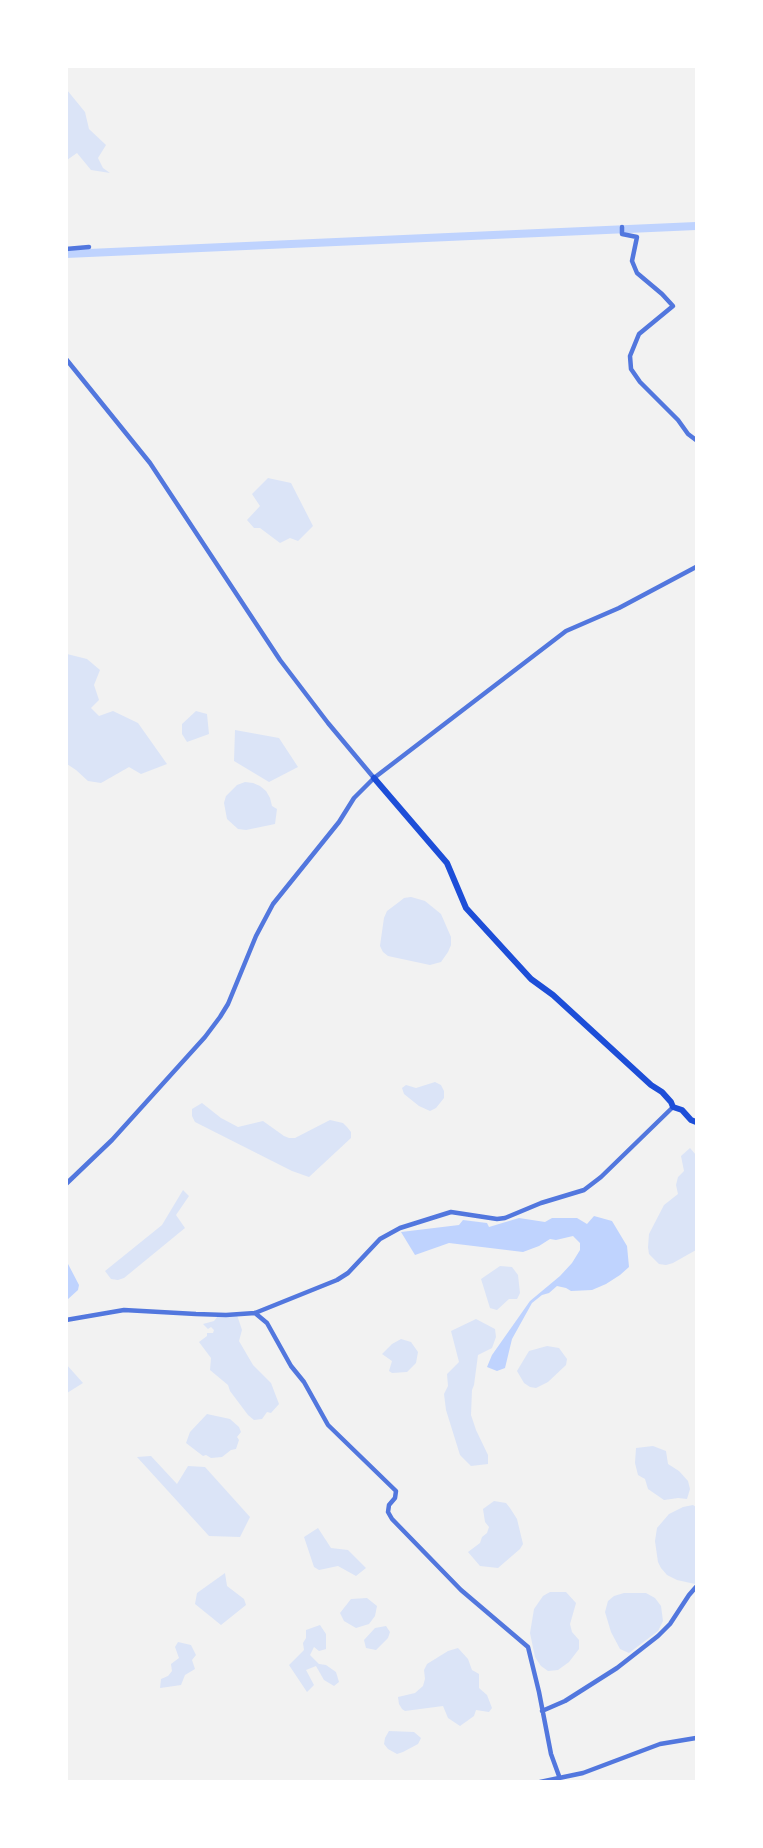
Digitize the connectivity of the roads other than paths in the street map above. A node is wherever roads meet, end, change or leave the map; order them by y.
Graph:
1 (622, 231) dead end
2 (89, 247) dead end
3 (66, 249) edge
4 (66, 359) edge
5 (696, 440) edge
6 (696, 567) edge
7 (374, 778) junction
8 (673, 1107) junction
9 (696, 1122) edge
10 (66, 1184) edge
11 (255, 1313) junction
12 (66, 1320) edge
13 (696, 1587) edge
14 (542, 1711) junction
15 (696, 1738) edge
16 (559, 1776) junction
17 (540, 1782) edge

1 - 5 street
2 - 3 street
4 - 7 street
6 - 7 street
7 - 8 main road
7 - 10 street
8 - 9 main road
8 - 11 street
11 - 12 street
11 - 14 street
13 - 14 street
14 - 16 street
15 - 16 street
16 - 17 street

